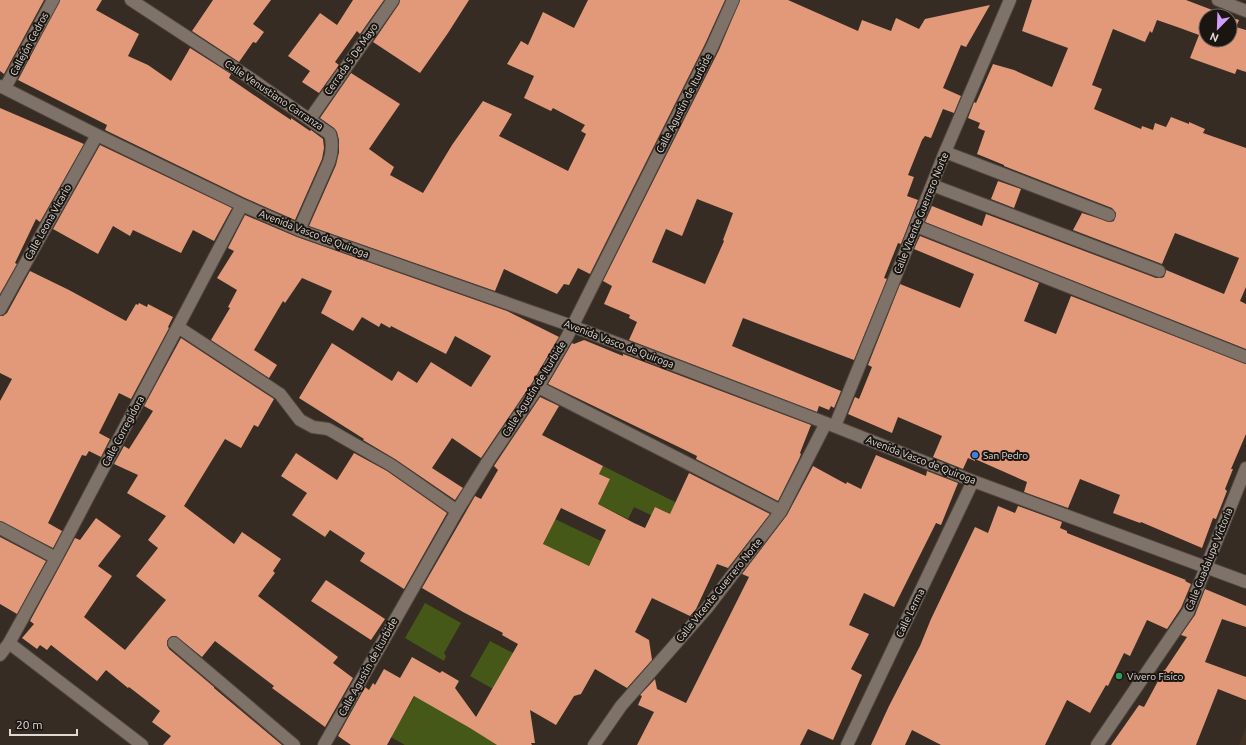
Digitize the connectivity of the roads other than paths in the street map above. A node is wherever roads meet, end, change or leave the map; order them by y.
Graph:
1 (53, 0) edge
2 (131, 0) edge
3 (393, 0) edge
4 (733, 0) edge
5 (1010, 0) edge
6 (1218, 0) edge
7 (1246, 11) edge
8 (3, 87) edge
9 (310, 118) junction
10 (97, 135) junction
11 (945, 152) junction
12 (932, 185) junction
13 (242, 205) junction
14 (1109, 215) dead end
15 (916, 226) junction
16 (300, 230) junction
17 (1159, 271) dead end
18 (0, 309) edge
19 (572, 326) junction
20 (178, 327) junction
21 (1246, 357) edge
22 (538, 387) junction
23 (831, 425) junction
24 (1246, 468) edge
25 (973, 481) junction
26 (458, 511) junction
27 (781, 511) junction
28 (0, 528) edge
29 (56, 558) junction
30 (1205, 567) junction
31 (1246, 582) edge
32 (9, 642) junction
33 (174, 643) dead end
34 (0, 654) edge
35 (326, 744) edge
36 (142, 745) edge
37 (294, 745) edge
38 (594, 745) edge
39 (847, 745) edge
40 (1097, 745) edge

1 - 8 street, Callejón Cedros
2 - 9 street, Calle Venustiano Carranza
3 - 9 street, Cerrada 5 De Mayo
4 - 19 street, Calle Agustín de Iturbide
5 - 11 street, Calle VIcente Guerrero Norte
6 - 7 street
8 - 10 street, Avenida Vasco de Quiroga
9 - 16 street, Calle Venustiano Carranza
10 - 13 street, Avenida Vasco de Quiroga
10 - 18 street, Calle Leona Vicario
11 - 12 street, Calle VIcente Guerrero Norte
11 - 14 street
12 - 15 street, Calle VIcente Guerrero Norte
12 - 17 street
13 - 16 street, Avenida Vasco de Quiroga
13 - 20 street, Calle Corregidora
15 - 21 street
15 - 23 street, Calle VIcente Guerrero Norte
16 - 19 street, Avenida Vasco de Quiroga
19 - 22 street, Calle Agustín de Iturbide
19 - 23 street, Avenida Vasco de Quiroga
20 - 26 street
20 - 29 street, Calle Corregidora
22 - 26 street, Calle Agustín de Iturbide
22 - 27 street
23 - 25 street, Avenida Vasco de Quiroga
23 - 27 street, Calle VIcente Guerrero Norte
24 - 30 street, Calle Guadalupe Victoria
25 - 30 street, Avenida Vasco de Quiroga
25 - 39 street, Calle Lerma
26 - 35 street, Calle Agustín de Iturbide
27 - 38 street, Calle VIcente Guerrero Norte
28 - 29 street
29 - 32 street, Calle Corregidora
30 - 31 street, Avenida Vasco de Quiroga
30 - 40 street, Calle Guadalupe Victoria
32 - 34 street, Calle Corregidora
32 - 36 street
33 - 37 street

